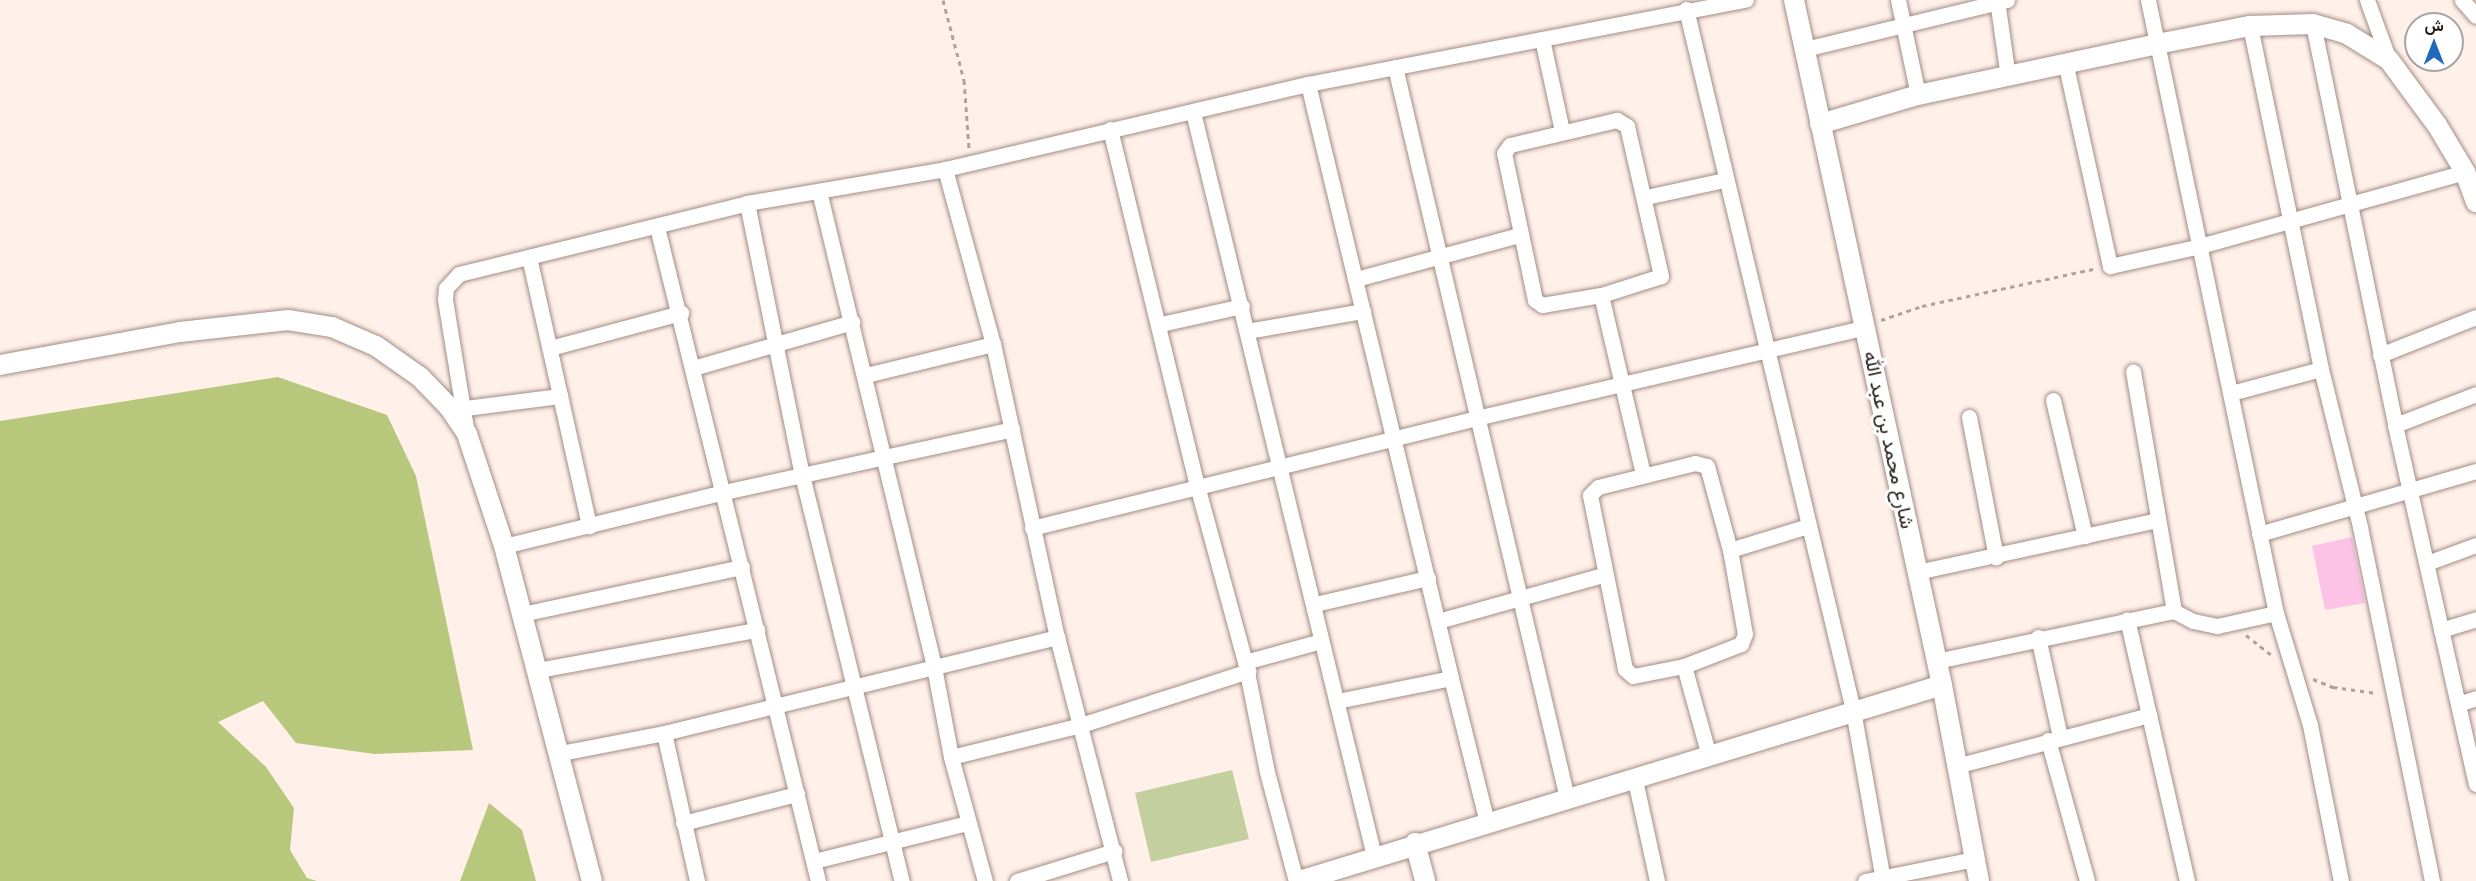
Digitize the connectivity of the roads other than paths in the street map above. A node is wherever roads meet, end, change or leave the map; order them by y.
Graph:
1 (1746, 0) edge
2 (1794, 0) edge
3 (1898, 0) edge
4 (2148, 0) edge
5 (2367, 0) edge
6 (2462, 0) edge
7 (2000, 1) edge
8 (1686, 9) junction
9 (2476, 16) edge
10 (1903, 24) junction
11 (2313, 24) junction
12 (2250, 26) junction
13 (1542, 39) junction
14 (2157, 44) junction
15 (1805, 49) junction
16 (2389, 60) junction
17 (2066, 66) junction
18 (1395, 67) junction
19 (2008, 77) junction
20 (1308, 84) junction
21 (1918, 95) junction
22 (1193, 112) junction
23 (1820, 124) junction
24 (1110, 129) junction
25 (1562, 131) junction
26 (945, 169) junction
27 (2465, 172) junction
28 (1724, 180) junction
29 (819, 191) junction
30 (1646, 197) junction
31 (2476, 202) edge
32 (747, 204) junction
33 (2351, 204) junction
34 (2293, 220) junction
35 (657, 227) junction
36 (1519, 235) junction
37 (2200, 246) junction
38 (1438, 256) junction
39 (529, 257) junction
40 (1356, 279) junction
41 (1601, 294) junction
42 (1242, 306) junction
43 (1363, 311) junction
44 (681, 314) junction
45 (2476, 317) edge
46 (852, 322) junction
47 (1161, 324) junction
48 (1863, 328) junction
49 (1247, 331) junction
50 (993, 344) junction
51 (774, 346) junction
52 (550, 348) junction
53 (1770, 351) junction
54 (2380, 355) junction
55 (0, 365) edge
56 (693, 368) junction
57 (2321, 369) junction
58 (2133, 371) dead end
59 (866, 375) junction
60 (1624, 383) junction
61 (2231, 393) junction
62 (2476, 394) edge
63 (560, 396) junction
64 (2052, 400) dead end
65 (465, 408) junction
66 (1969, 417) dead end
67 (1476, 418) junction
68 (2395, 425) junction
69 (1012, 429) junction
70 (468, 434) junction
71 (1395, 440) junction
72 (884, 456) junction
73 (1281, 467) junction
74 (2476, 471) edge
75 (1643, 474) junction
76 (802, 475) junction
77 (1198, 489) junction
78 (2410, 490) junction
79 (724, 492) junction
80 (2355, 506) junction
81 (2157, 520) junction
82 (590, 526) junction
83 (1808, 526) junction
84 (1032, 528) junction
85 (2259, 534) junction
86 (2085, 536) junction
87 (2476, 545) edge
88 (504, 546) junction
89 (1730, 550) junction
90 (1996, 556) junction
91 (2427, 563) junction
92 (742, 567) junction
93 (1917, 572) junction
94 (1603, 575) junction
95 (1428, 578) junction
96 (1519, 598) junction
97 (1315, 604) junction
98 (2174, 611) junction
99 (2276, 613) junction
100 (522, 614) junction
101 (2127, 619) junction
102 (2476, 619) edge
103 (1438, 621) junction
104 (757, 630) junction
105 (2440, 630) junction
106 (1057, 637) junction
107 (2037, 638) junction
108 (1321, 640) junction
109 (1936, 661) junction
110 (1684, 666) junction
111 (934, 667) junction
112 (1246, 667) junction
113 (538, 670) junction
114 (1451, 678) junction
115 (857, 685) junction
116 (1941, 685) junction
117 (2476, 698) edge
118 (1337, 701) junction
119 (776, 704) junction
120 (2458, 704) junction
121 (1853, 710) junction
122 (2149, 715) junction
123 (1081, 725) junction
124 (664, 733) junction
125 (2054, 739) junction
126 (561, 753) junction
127 (1709, 756) junction
128 (951, 757) junction
129 (1956, 766) junction
130 (1635, 780) junction
131 (2476, 780) edge
132 (797, 794) junction
133 (1567, 798) junction
134 (1487, 822) junction
135 (683, 823) junction
136 (968, 824) junction
137 (894, 842) junction
138 (1415, 843) junction
139 (1114, 851) junction
140 (1374, 856) junction
141 (1974, 859) junction
142 (814, 861) junction
143 (1057, 875) edge
144 (1883, 879) edge
145 (592, 881) edge
146 (697, 881) edge
147 (818, 881) edge
148 (902, 881) edge
149 (985, 881) edge
150 (1017, 881) edge
151 (1120, 881) edge
152 (1298, 881) edge
153 (1425, 881) edge
154 (1657, 881) edge
155 (1865, 881) edge
156 (1979, 881) edge
157 (2087, 881) edge
158 (2187, 881) edge
159 (2341, 881) edge
160 (2432, 881) edge

1 - 8 street
2 - 15 street, شارع محمد بن عبد الله
3 - 10 street
4 - 14 street
5 - 16 street
6 - 9 street
7 - 10 street
7 - 19 street
8 - 13 street
8 - 28 street
10 - 15 street
10 - 21 street
11 - 12 street
11 - 16 street
11 - 33 street
12 - 14 street
12 - 34 street
13 - 18 street
13 - 25 street
14 - 17 street
14 - 37 street
15 - 23 street, شارع محمد بن عبد الله
16 - 27 street
17 - 19 street
17 - 37 street
18 - 20 street
18 - 38 street
19 - 21 street
20 - 22 street
20 - 40 street
21 - 23 street
22 - 24 street
22 - 42 street
23 - 48 street, شارع محمد بن عبد الله
24 - 26 street
24 - 47 street
25 - 30 street
25 - 36 street
26 - 29 street
26 - 50 street
27 - 31 street
27 - 33 street
28 - 30 street
28 - 53 street
29 - 32 street
29 - 46 street
30 - 41 street
32 - 35 street
32 - 51 street
33 - 34 street
33 - 54 street
34 - 37 street
34 - 57 street
35 - 39 street
35 - 44 street
36 - 38 street
36 - 41 street
37 - 61 street
38 - 40 street
38 - 67 street
39 - 52 street
39 - 65 street
40 - 43 street
41 - 60 street
42 - 47 street
42 - 49 street
43 - 49 street
43 - 71 street
44 - 52 street
44 - 56 street
45 - 54 street
46 - 51 street
46 - 59 street
47 - 77 street
48 - 53 street
48 - 93 street, شارع محمد بن عبد الله
49 - 73 street
50 - 59 street
50 - 69 street
51 - 56 street
51 - 76 street
52 - 63 street
53 - 60 street
53 - 83 street
54 - 68 street
55 - 70 street
56 - 79 street
57 - 61 street
57 - 80 street
58 - 81 street
59 - 72 street
60 - 67 street
60 - 75 street
61 - 85 street
62 - 68 street
63 - 65 street
63 - 82 street
64 - 86 street
65 - 70 street
66 - 90 street
67 - 71 street
67 - 96 street
68 - 78 street
69 - 72 street
69 - 84 street
70 - 88 street
71 - 73 street
71 - 95 street
72 - 76 street
72 - 111 street
73 - 77 street
73 - 97 street
74 - 78 street
75 - 89 street
75 - 94 street
76 - 79 street
76 - 115 street
77 - 84 street
77 - 112 street
78 - 80 street
78 - 91 street
79 - 82 street
79 - 92 street
80 - 85 street
80 - 160 street
81 - 86 street
81 - 98 street
82 - 88 street
83 - 89 street
83 - 121 street
84 - 106 street
85 - 99 street
86 - 90 street
87 - 91 street
88 - 100 street
89 - 110 street
90 - 93 street
91 - 105 street
92 - 100 street
92 - 104 street
93 - 109 street, شارع محمد بن عبد الله
94 - 96 street
94 - 110 street
95 - 97 street
95 - 103 street
96 - 103 street
96 - 133 street
97 - 108 street
98 - 99 street
98 - 101 street
99 - 159 street
100 - 113 street
101 - 107 street
101 - 122 street
102 - 105 street
103 - 114 street
104 - 113 street
104 - 119 street
105 - 120 street
106 - 111 street
106 - 123 street
107 - 109 street
107 - 125 street
108 - 112 street
108 - 118 street
109 - 116 street, شارع محمد بن عبد الله
110 - 127 street
111 - 115 street
111 - 128 street
112 - 123 street
112 - 152 street
113 - 126 street
114 - 118 street
114 - 134 street
115 - 119 street
115 - 137 street
116 - 121 street
116 - 129 street, شارع محمد بن عبد الله
117 - 120 street
118 - 140 street
119 - 124 street
119 - 132 street
120 - 131 street
121 - 127 street
121 - 144 street
122 - 125 street
122 - 158 street
123 - 128 street
123 - 139 street
124 - 126 street
124 - 135 street
125 - 129 street
125 - 157 street
126 - 145 street
127 - 130 street
128 - 136 street
129 - 141 street, شارع محمد بن عبد الله
130 - 133 street
130 - 154 street
132 - 135 street
132 - 142 street
133 - 134 street
134 - 138 street
135 - 146 street
136 - 137 street
136 - 149 street
137 - 142 street
137 - 148 street
138 - 140 street
138 - 153 street
139 - 143 street
139 - 151 street
140 - 152 street
141 - 144 street
141 - 156 street, شارع محمد بن عبد الله
142 - 147 street
143 - 150 street
144 - 155 street

